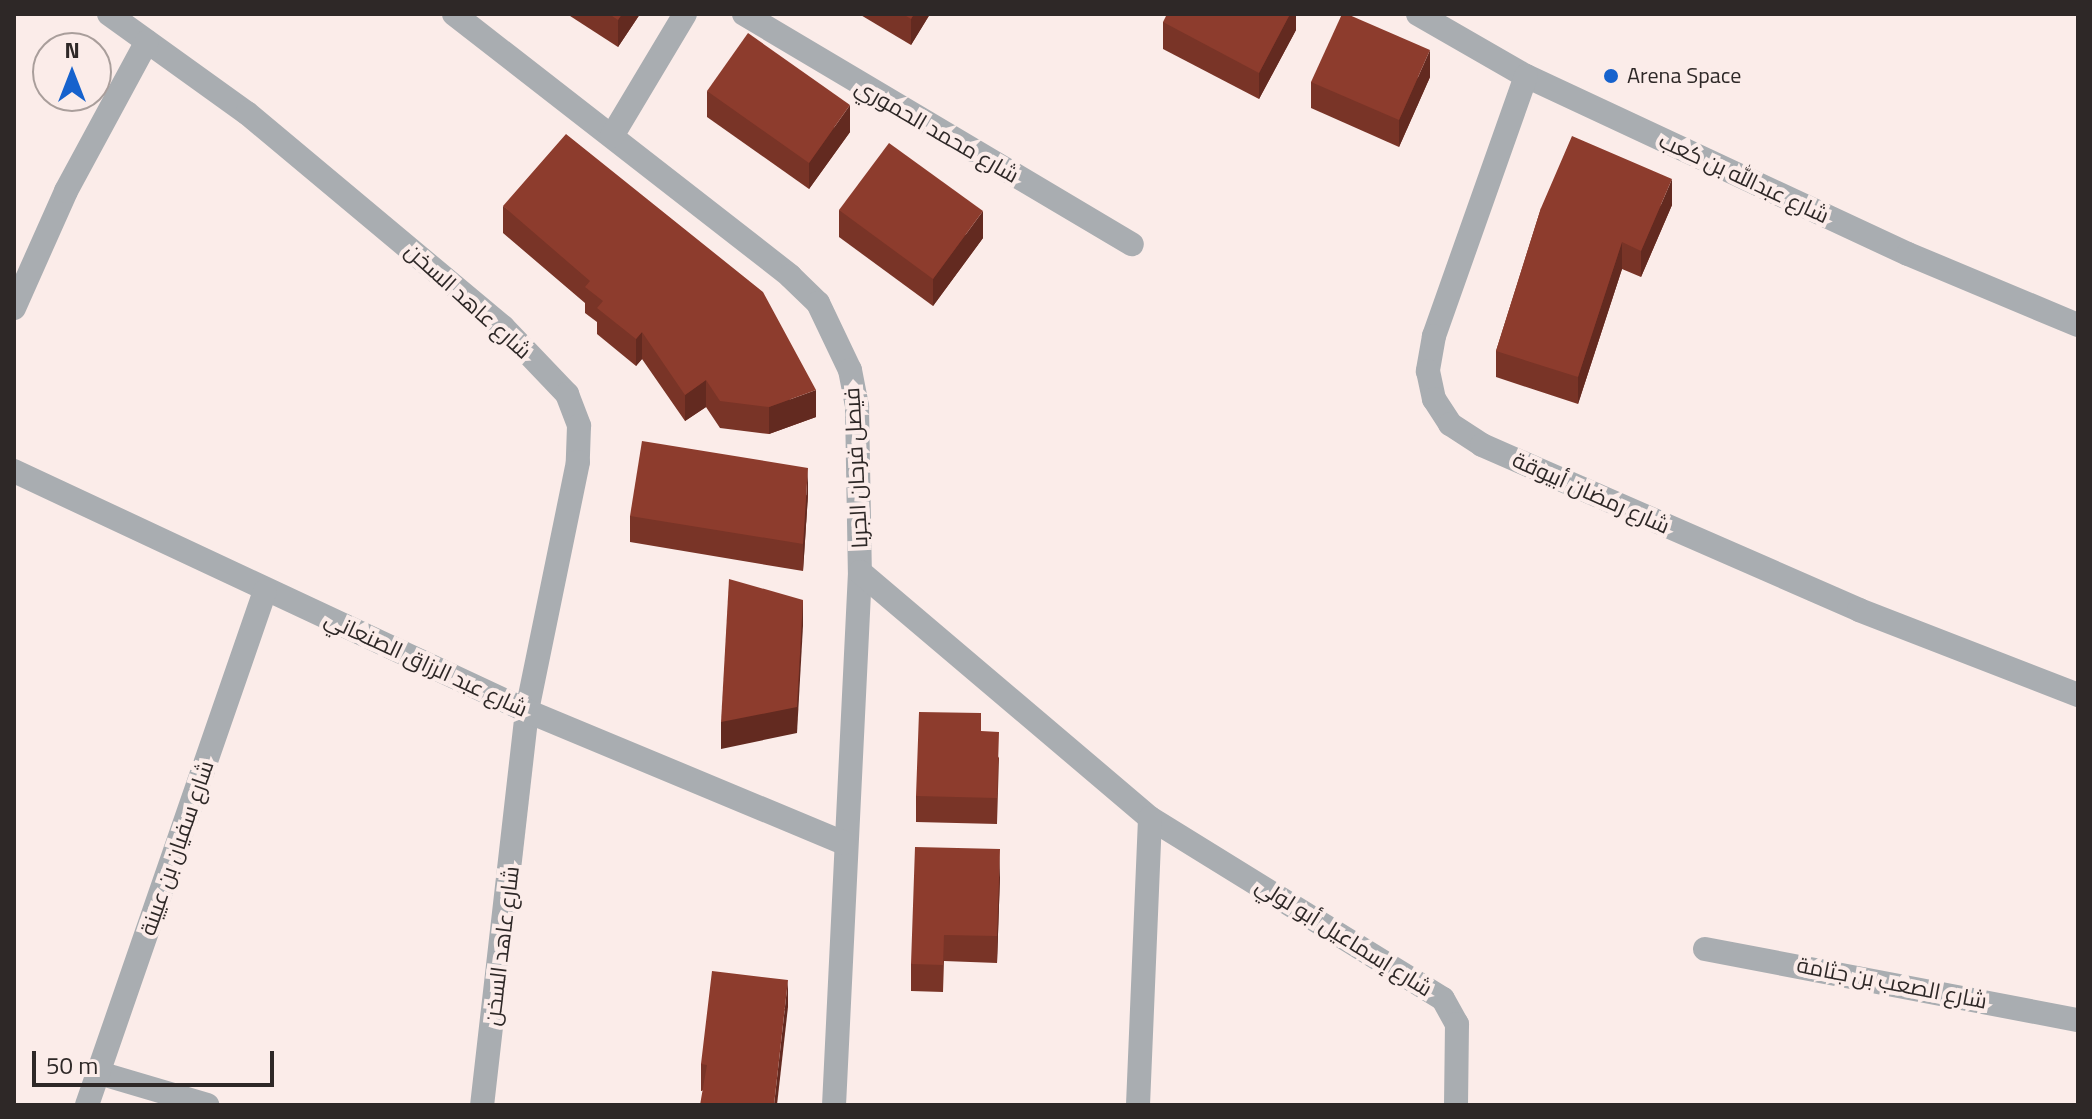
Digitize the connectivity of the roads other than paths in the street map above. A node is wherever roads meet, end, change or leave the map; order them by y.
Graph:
1 (109, 14) edge
2 (454, 14) edge
3 (685, 14) edge
4 (744, 14) edge
5 (1418, 14) edge
6 (147, 41) junction
7 (1526, 76) junction
8 (612, 136) junction
9 (1132, 244) dead end
10 (14, 308) edge
11 (2078, 325) edge
12 (14, 471) edge
13 (860, 572) junction
14 (265, 591) junction
15 (2078, 695) edge
16 (527, 711) junction
17 (1150, 818) junction
18 (844, 843) junction
19 (1705, 949) dead end
20 (2078, 1020) edge
21 (99, 1073) junction
22 (87, 1105) edge
23 (207, 1105) edge
24 (482, 1105) edge
25 (834, 1105) edge
26 (1138, 1105) edge
27 (1456, 1105) edge

1 - 6 street, شارع عاهد السخن
2 - 8 street, فيصل فرحان الجربا
3 - 8 street
4 - 9 street, شارع محمد الحموري
5 - 7 street, شارع عبدالله بن كعب
6 - 10 street
6 - 16 street, شارع عاهد السخن
7 - 11 street, شارع عبدالله بن كعب
7 - 15 street, شارع رمضان أبيوقة
8 - 13 street, فيصل فرحان الجربا
12 - 14 street, شارع عبد الرزاق الصنعاني
13 - 17 street, شارع إسماعيل أبو لولي
13 - 18 street, فيصل فرحان الجربا
14 - 16 street, شارع عبد الرزاق الصنعاني
14 - 21 street, شارع سفيان بن عيينة
16 - 18 street, شارع عبد الرزاق الصنعاني
16 - 24 street, شارع عاهد السخن
17 - 26 street
17 - 27 street, شارع إسماعيل أبو لولي
18 - 25 street, فيصل فرحان الجربا
19 - 20 street, شارع الصعب بن جثامة
21 - 22 street, شارع سفيان بن عيينة
21 - 23 street

